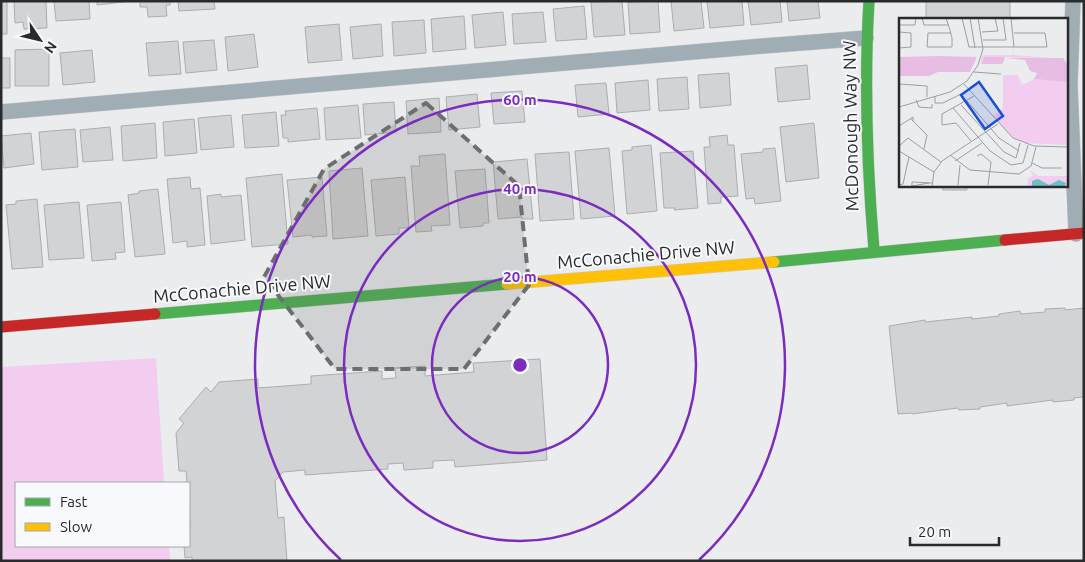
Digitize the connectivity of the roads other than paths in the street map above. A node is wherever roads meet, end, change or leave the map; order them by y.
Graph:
1 (869, 1) edge
2 (1073, 1) edge
3 (866, 38) junction
4 (1, 112) edge
5 (1080, 234) edge
6 (874, 250) junction
7 (1, 327) edge

1 - 3 street, McDonough Way NW
2 - 5 lane
3 - 4 lane
3 - 6 street, McDonough Way NW
5 - 6 street, McConachie Drive NW
6 - 7 street, McConachie Drive NW

